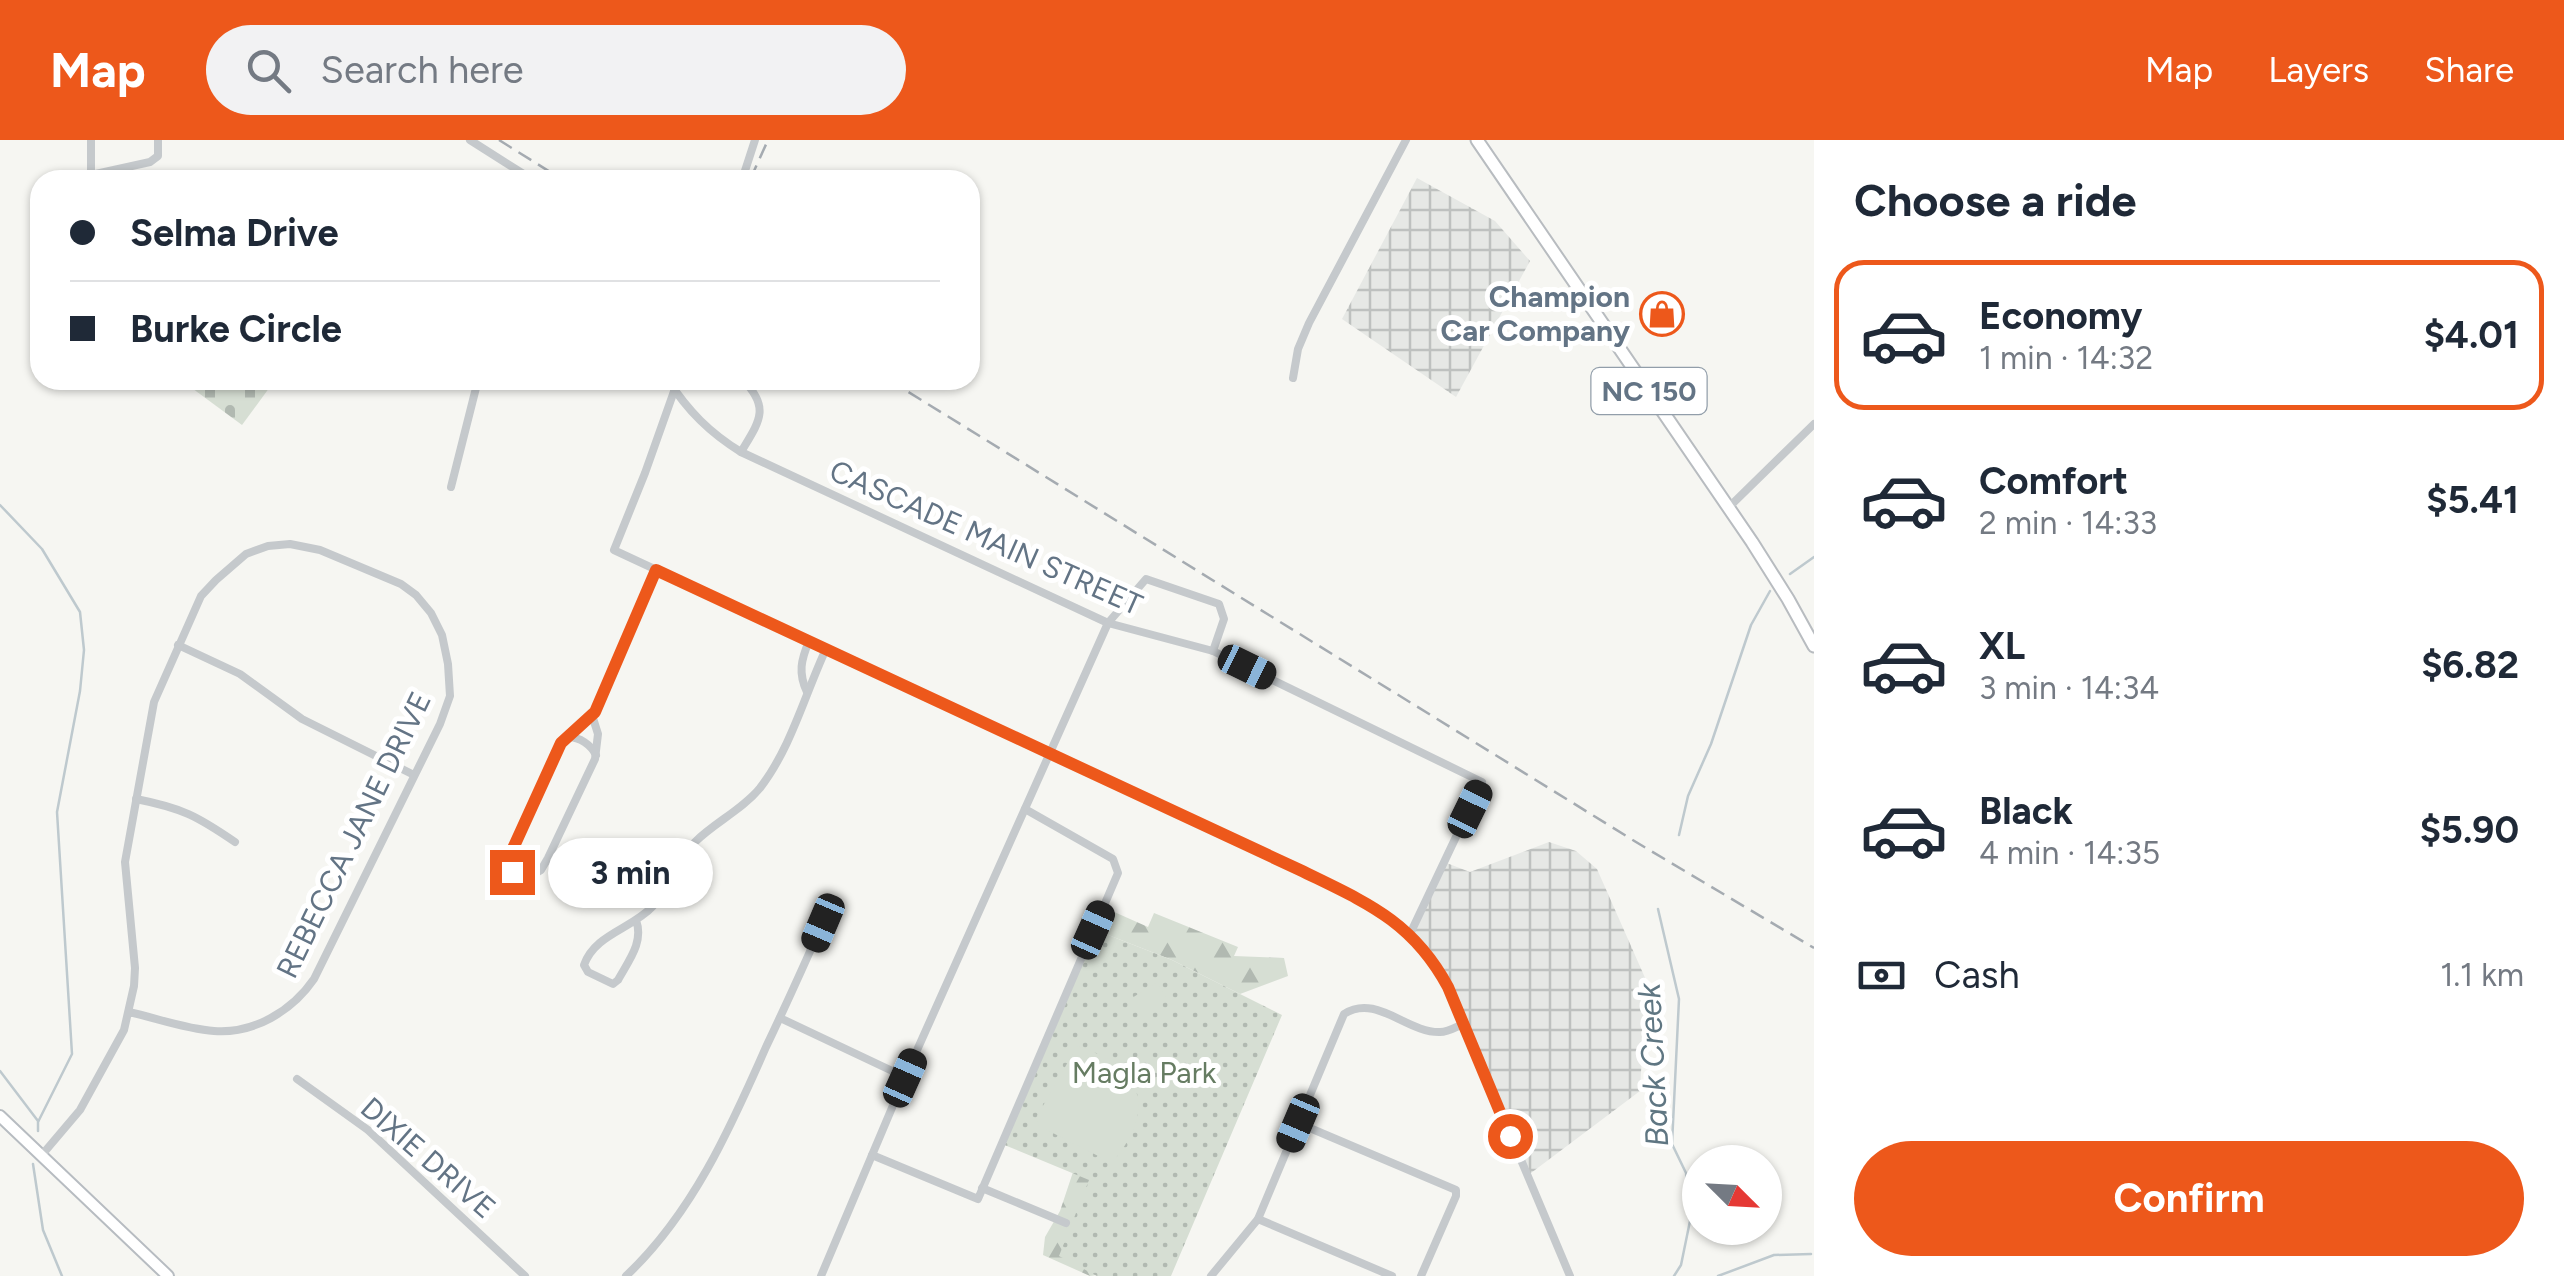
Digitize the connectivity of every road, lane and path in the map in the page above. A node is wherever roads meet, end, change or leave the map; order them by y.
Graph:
1 (91, 140) edge
2 (158, 140) edge
3 (470, 140) edge
4 (756, 140) edge
5 (1406, 140) edge
6 (1477, 140) edge
7 (91, 170) edge
8 (119, 170) edge
9 (516, 170) edge
10 (746, 170) edge
11 (1293, 378) dead end
12 (475, 390) edge
13 (674, 390) joint
14 (753, 390) edge
15 (1814, 424) edge
16 (742, 452) junction
17 (451, 487) dead end
18 (1728, 508) junction
19 (656, 570) junction
20 (1108, 623) junction
21 (809, 641) junction
22 (178, 645) junction
23 (1814, 646) edge
24 (826, 649) junction
25 (1213, 651) junction
26 (807, 692) junction
27 (592, 716) junction
28 (567, 738) junction
29 (1050, 754) junction
30 (596, 755) junction
31 (414, 774) junction
32 (136, 798) junction
33 (1024, 809) junction
34 (235, 842) dead end
35 (636, 920) junction
36 (824, 920) dead end
37 (1410, 934) junction
38 (129, 1012) junction
39 (780, 1018) junction
40 (1464, 1024) junction
41 (905, 1078) junction
42 (297, 1079) dead end
43 (0, 1116) edge
44 (1298, 1123) junction
45 (872, 1154) junction
46 (41, 1156) junction
47 (982, 1188) junction
48 (1258, 1220) junction
49 (1066, 1223) dead end
50 (168, 1276) edge
51 (525, 1276) edge
52 (626, 1276) edge
53 (821, 1276) edge
54 (1210, 1276) edge
55 (1392, 1276) edge
56 (1421, 1276) edge
57 (1570, 1276) edge

1 - 7 street
2 - 8 street
3 - 9 street
4 - 10 street
5 - 11 street
6 - 18 main road, NC 150
12 - 17 street
13 - 16 street, CASCADE MAIN STREET
13 - 19 street
14 - 16 street
15 - 18 street
16 - 20 street, CASCADE MAIN STREET
18 - 23 main road, NC 150
19 - 21 street
19 - 27 street
20 - 25 street, CASCADE MAIN STREET
20 - 25 street
20 - 29 street
21 - 24 street
21 - 26 street
22 - 31 street
22 - 31 street, REBECCA JANE DRIVE
22 - 32 street, REBECCA JANE DRIVE
24 - 26 street
24 - 29 street
25 - 37 street, CASCADE MAIN STREET
26 - 35 street
27 - 28 street
27 - 30 street
28 - 30 street
28 - 30 street
29 - 33 street
29 - 37 street
31 - 38 street, REBECCA JANE DRIVE
32 - 34 street
32 - 38 street, REBECCA JANE DRIVE
33 - 41 street
33 - 47 street
35 - 35 street
36 - 39 street
37 - 40 street
38 - 46 street, REBECCA JANE DRIVE
39 - 41 street
39 - 52 street
40 - 44 street
40 - 57 street
41 - 45 street
42 - 51 street, DIXIE DRIVE
43 - 46 main road
44 - 48 street
44 - 56 street
45 - 47 street
45 - 53 street
46 - 50 main road
47 - 49 street
48 - 54 street
48 - 55 street

